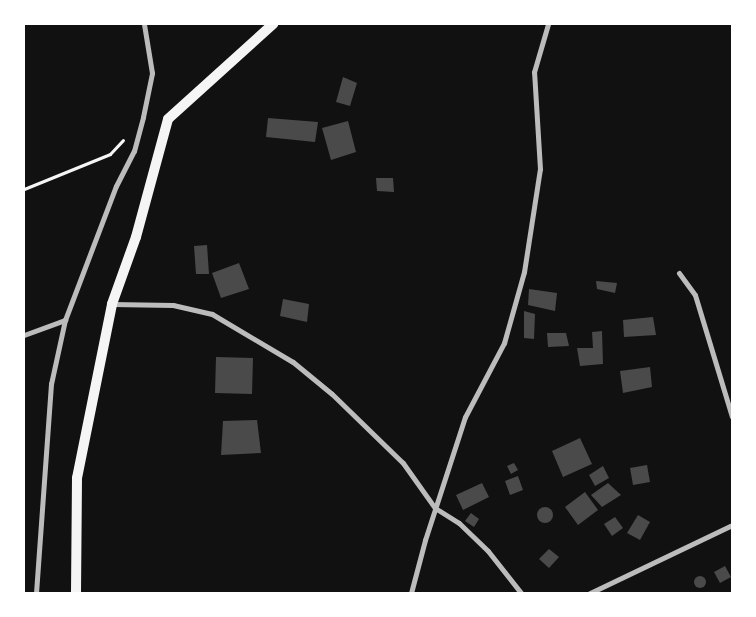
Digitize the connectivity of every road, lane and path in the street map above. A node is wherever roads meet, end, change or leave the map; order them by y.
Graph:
1 (144, 24) edge
2 (273, 24) edge
3 (548, 24) edge
4 (143, 117) junction
5 (24, 189) edge
6 (679, 273) dead end
7 (112, 304) junction
8 (65, 320) junction
9 (24, 335) edge
10 (732, 417) edge
11 (435, 508) junction
12 (732, 525) edge
13 (36, 593) edge
14 (76, 593) edge
15 (411, 593) edge
16 (521, 593) edge
17 (590, 593) edge

1 - 4 street
2 - 7 main road
3 - 11 street
4 - 5 path
4 - 8 street
6 - 10 street
7 - 11 street
7 - 14 main road
8 - 9 street
8 - 13 street
11 - 15 street
11 - 16 street
12 - 17 street

